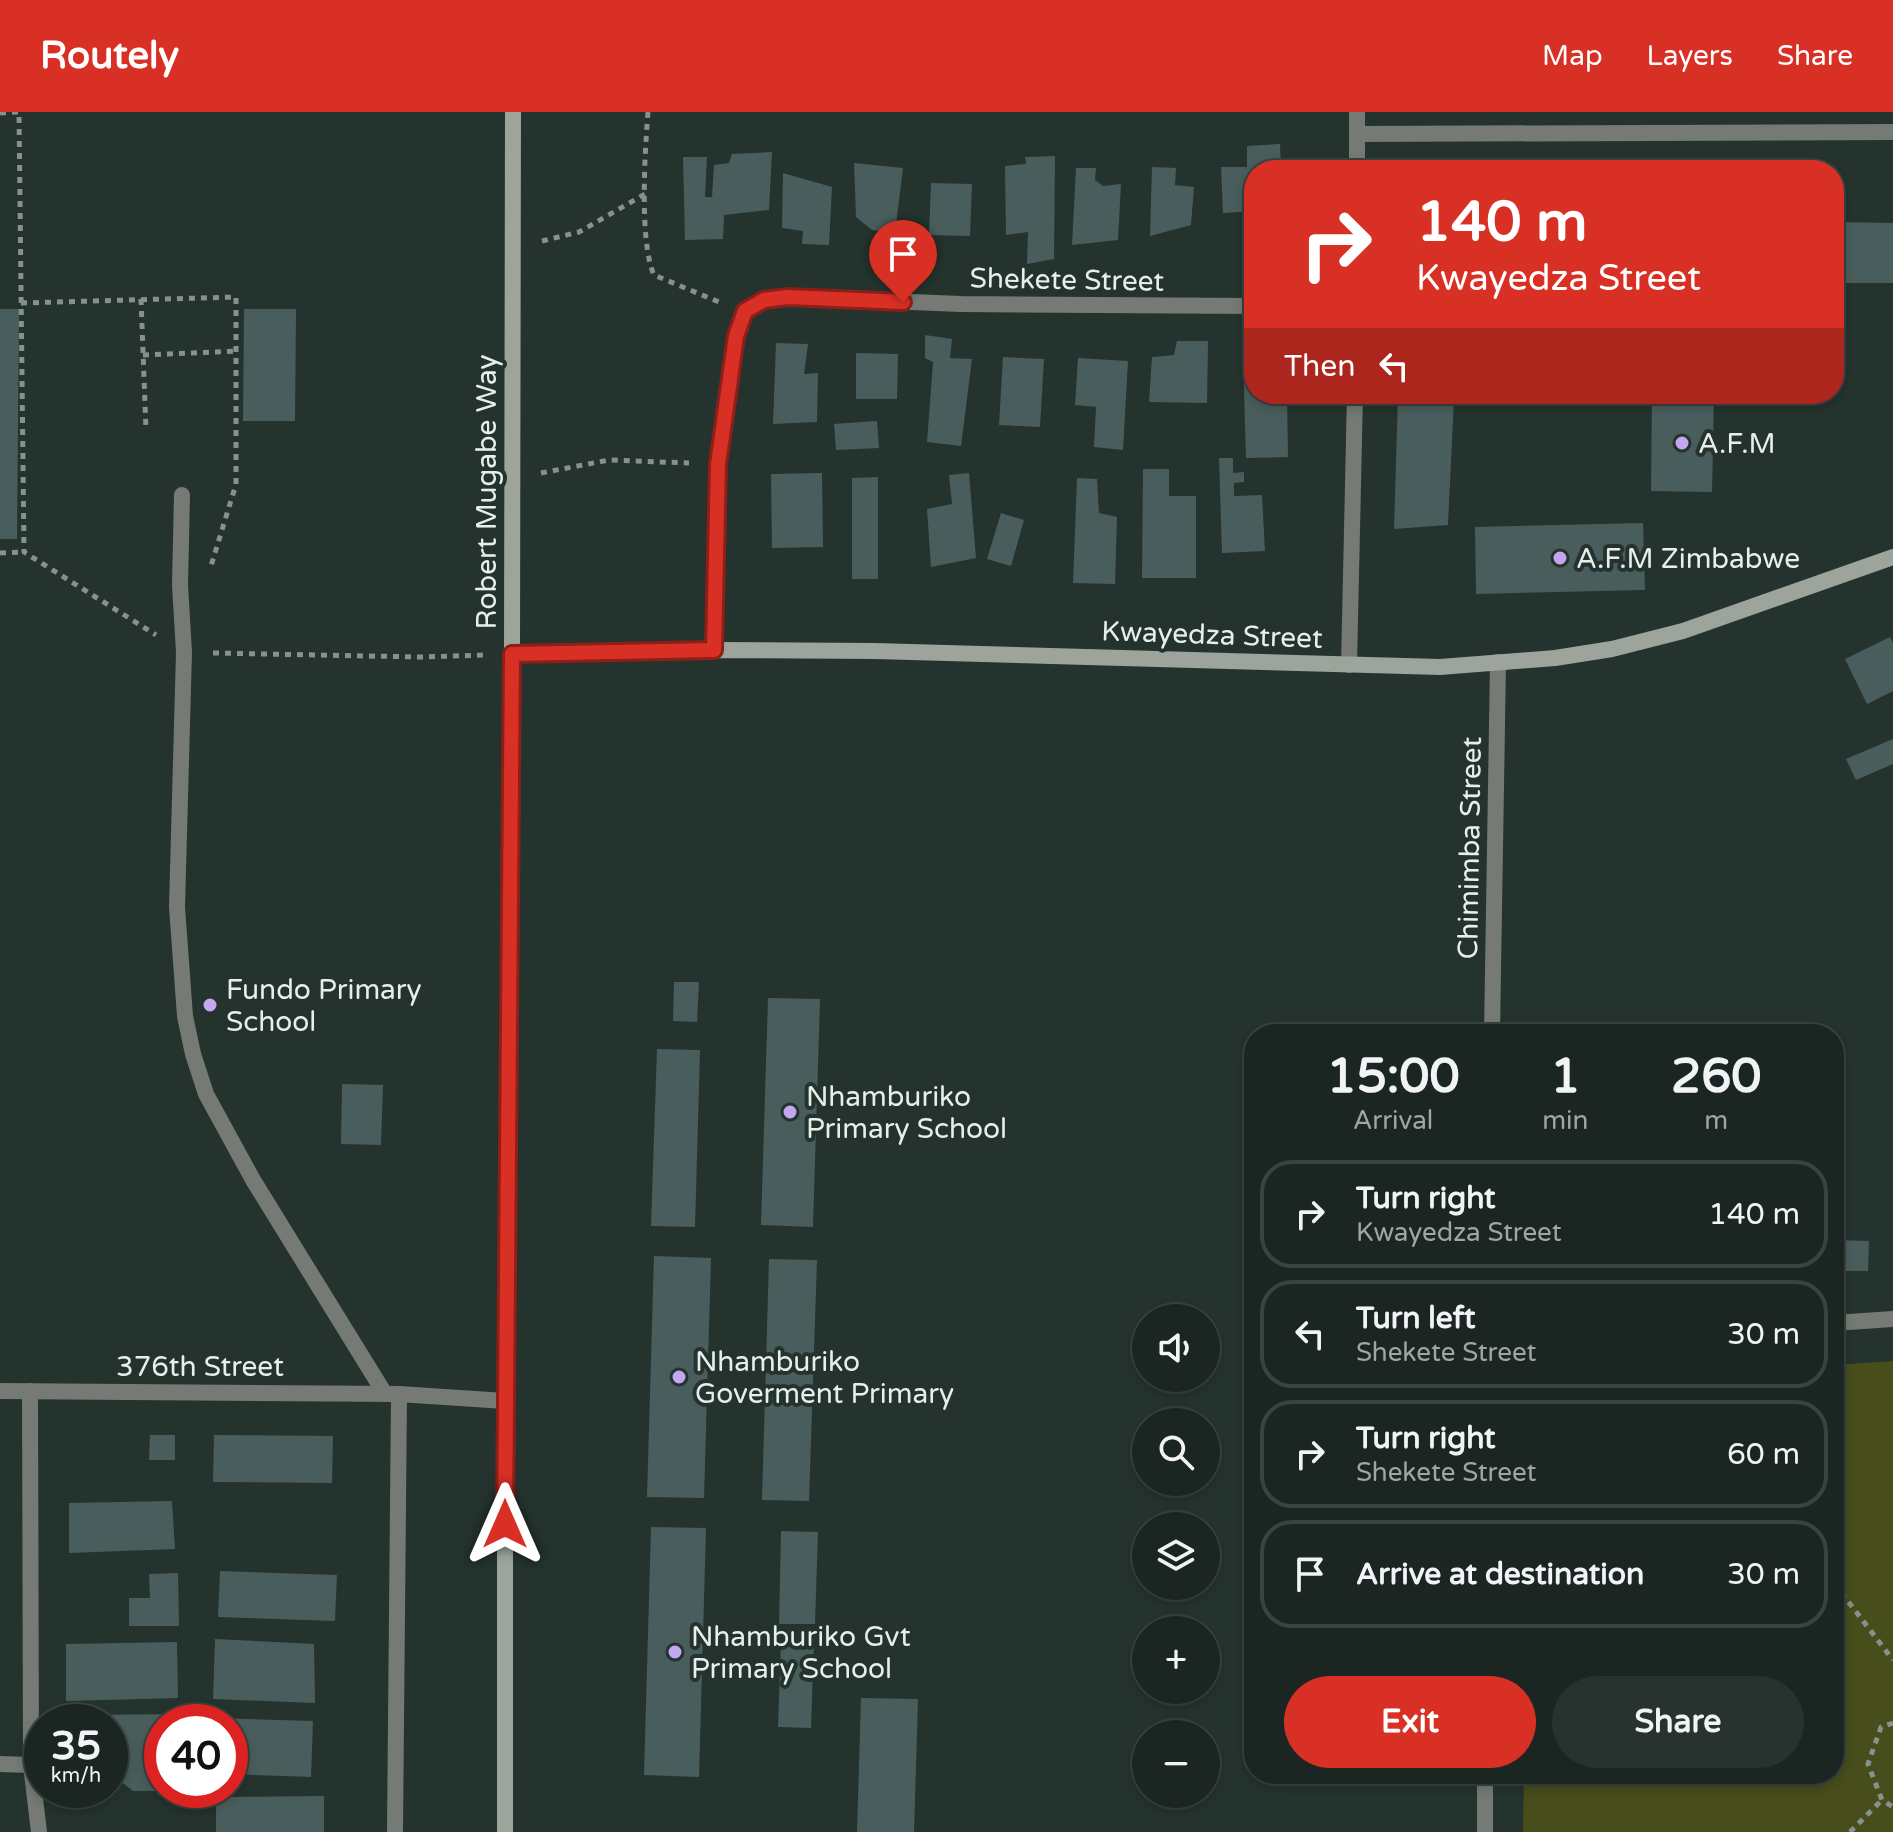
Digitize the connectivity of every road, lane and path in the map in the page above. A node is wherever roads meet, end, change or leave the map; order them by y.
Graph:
1 (513, 112) edge
2 (648, 112) edge
3 (1357, 112) edge
4 (0, 113) edge
5 (1893, 132) edge
6 (1357, 134) junction
7 (1357, 160) edge
8 (645, 194) junction
9 (511, 249) junction
10 (141, 299) junction
11 (21, 303) junction
12 (1244, 306) edge
13 (745, 311) junction
14 (236, 351) junction
15 (143, 355) junction
16 (1355, 404) edge
17 (146, 430) dead end
18 (718, 464) junction
19 (513, 478) junction
20 (182, 495) dead end
21 (24, 552) junction
22 (0, 553) edge
23 (1893, 557) edge
24 (208, 576) dead end
25 (714, 650) junction
26 (184, 652) junction
27 (512, 654) junction
28 (1498, 662) junction
29 (1349, 665) junction
30 (1492, 1024) edge
31 (1893, 1319) edge
32 (1844, 1322) edge
33 (0, 1391) edge
34 (30, 1391) junction
35 (392, 1394) junction
36 (505, 1401) junction
37 (1844, 1596) edge
38 (1893, 1660) edge
39 (31, 1704) edge
40 (1893, 1723) edge
41 (0, 1764) edge
42 (24, 1765) edge
43 (1485, 1784) edge
44 (1882, 1800) junction
45 (1893, 1807) edge
46 (36, 1808) edge
47 (39, 1832) edge
48 (395, 1832) edge
49 (505, 1832) edge
50 (1485, 1832) edge
51 (1850, 1832) edge

1 - 9 street, Robert Mugabe Way
2 - 8 path
3 - 6 street
4 - 11 path
5 - 6 street
6 - 7 street
8 - 9 path
8 - 13 path
9 - 19 street, Robert Mugabe Way
10 - 11 path
10 - 14 path
10 - 15 path
11 - 21 path
12 - 13 street, Shekete Street
13 - 18 street
14 - 15 path
14 - 24 path
15 - 17 path
16 - 29 street
18 - 19 path
18 - 25 street
19 - 27 street, Robert Mugabe Way
20 - 26 street
21 - 22 path
21 - 26 path
23 - 28 street, Kwayedza Street
25 - 27 street, Kwayedza Street
25 - 29 street, Kwayedza Street
26 - 27 path
26 - 35 street
27 - 36 street, Robert Mugabe Way
28 - 29 street, Kwayedza Street
28 - 30 street, Chimimba Street
31 - 32 street
33 - 34 street, 376th Street
34 - 35 street, 376th Street
34 - 39 street
35 - 36 street, 376th Street
35 - 48 street
36 - 49 street, Robert Mugabe Way
37 - 38 path
40 - 44 path
41 - 42 street
43 - 50 street
44 - 45 path
44 - 51 path
46 - 47 street

